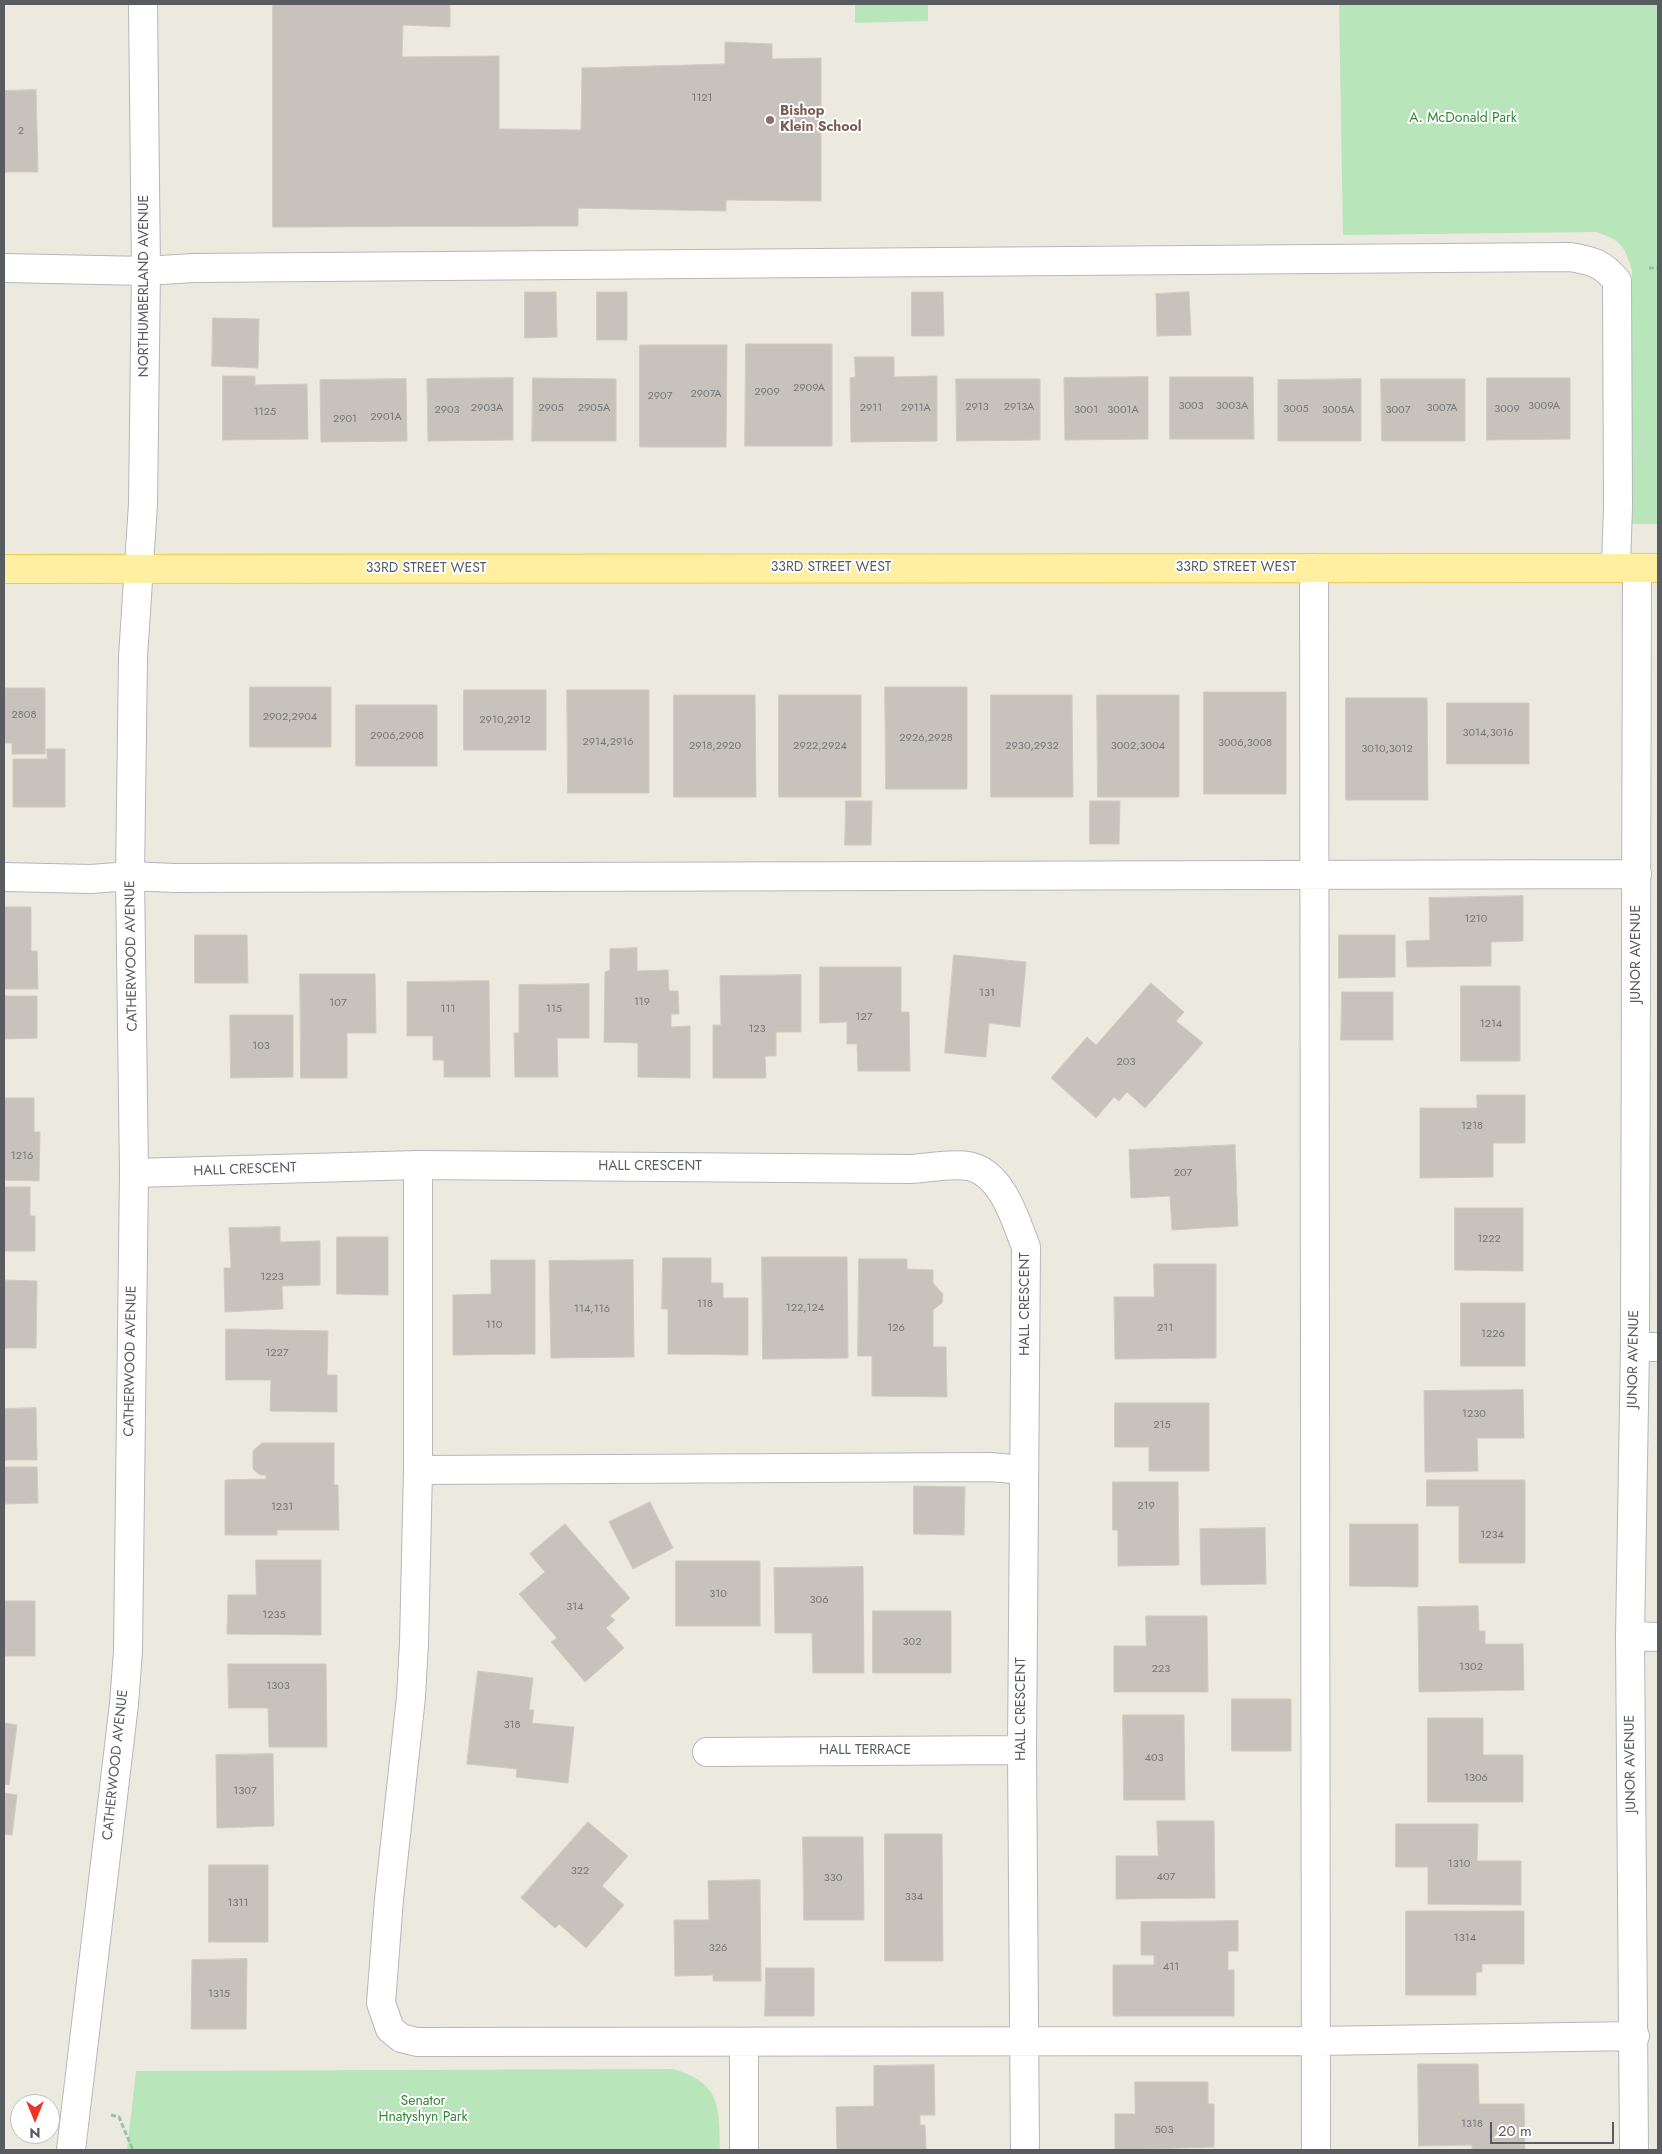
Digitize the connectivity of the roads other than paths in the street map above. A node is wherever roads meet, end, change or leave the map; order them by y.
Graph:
1 (143, 4) edge
2 (4, 268) edge
3 (146, 271) junction
4 (1637, 567) edge
5 (1314, 568) junction
6 (4, 569) edge
7 (137, 569) junction
8 (1312, 874) junction
9 (1637, 874) junction
10 (130, 876) junction
11 (4, 877) edge
12 (418, 1165) junction
13 (134, 1173) junction
14 (1647, 1347) edge
15 (418, 1470) junction
16 (1024, 1470) junction
17 (1630, 1636) junction
18 (1658, 1637) edge
19 (1022, 1750) junction
20 (707, 1752) dead end
21 (1634, 2036) junction
22 (1026, 2041) junction
23 (1316, 2041) junction
24 (744, 2043) junction
25 (71, 2150) edge
26 (744, 2150) edge
27 (1025, 2150) edge
28 (1316, 2150) edge
29 (1634, 2150) edge

1 - 3 street, NORTHUMBERLAND AVENUE
2 - 3 street
3 - 4 street, JUNOR AVENUE
3 - 7 street, NORTHUMBERLAND AVENUE
4 - 5 main road, 33RD STREET WEST
4 - 9 street, JUNOR AVENUE
5 - 7 main road, 33RD STREET WEST
5 - 8 street
6 - 7 main road, 33RD STREET WEST
7 - 10 street, CATHERWOOD AVENUE
8 - 9 street
8 - 10 street
8 - 23 street
9 - 14 street, JUNOR AVENUE
10 - 11 street
10 - 13 street, CATHERWOOD AVENUE
12 - 13 street, HALL CRESCENT
12 - 15 street
12 - 16 street, HALL CRESCENT
13 - 25 street, CATHERWOOD AVENUE
14 - 17 street, JUNOR AVENUE
15 - 16 street
15 - 24 street
16 - 19 street, HALL CRESCENT
17 - 18 street
17 - 21 street, JUNOR AVENUE
19 - 20 street, HALL TERRACE
19 - 22 street, HALL CRESCENT
21 - 23 street
21 - 29 street, JUNOR AVENUE
22 - 23 street
22 - 24 street
22 - 27 street, HALL CRESCENT
23 - 28 street
24 - 26 street

